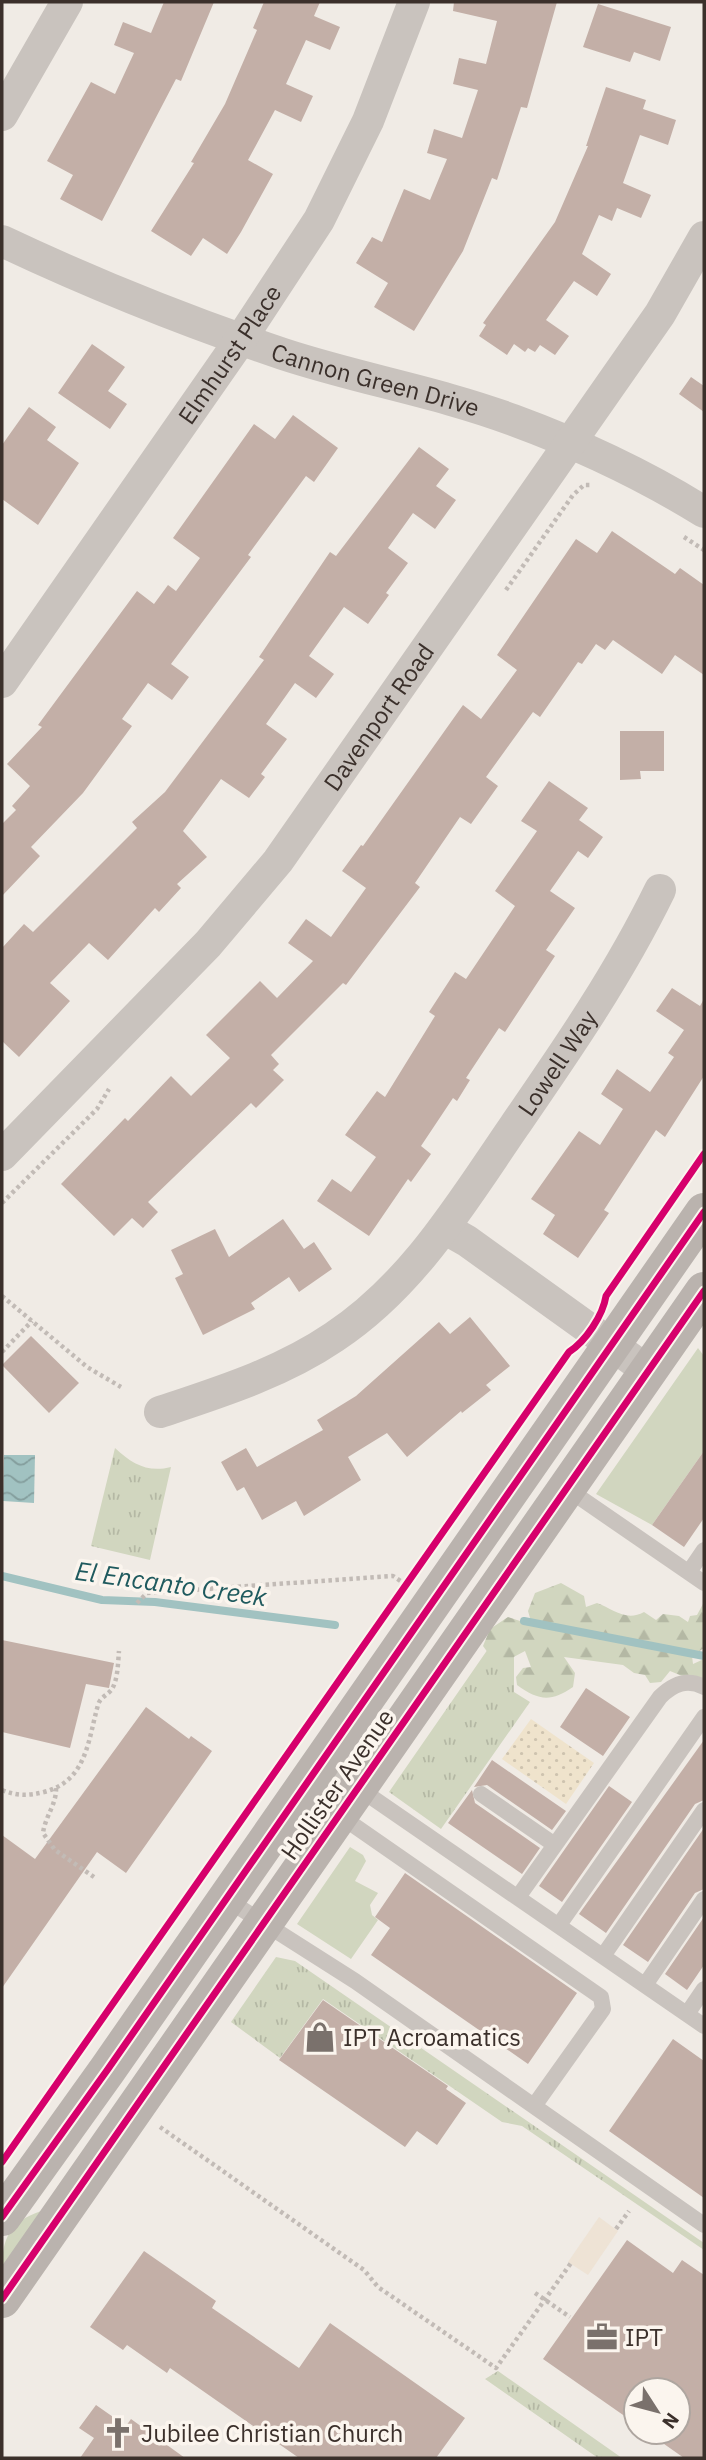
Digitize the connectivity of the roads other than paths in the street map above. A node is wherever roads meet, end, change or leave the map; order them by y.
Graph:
1 (67, 2) edge
2 (414, 2) edge
3 (2, 115) edge
4 (704, 237) edge
5 (2, 242) edge
6 (241, 339) junction
7 (570, 441) junction
8 (704, 512) edge
9 (2, 682) edge
10 (660, 890) dead end
11 (2, 1155) edge
12 (704, 1212) edge
13 (444, 1228) junction
14 (704, 1291) edge
15 (612, 1346) junction
16 (648, 1370) junction
17 (160, 1412) dead end
18 (566, 1488) junction
19 (704, 1550) edge
20 (689, 1572) junction
21 (704, 1583) edge
22 (704, 1687) edge
23 (704, 1717) edge
24 (312, 1776) junction
25 (481, 1794) dead end
26 (348, 1802) junction
27 (704, 1810) edge
28 (555, 1845) junction
29 (518, 1897) junction
30 (226, 1899) junction
31 (704, 1899) edge
32 (263, 1925) junction
33 (559, 1926) junction
34 (603, 1956) junction
35 (645, 1985) junction
36 (704, 1989) edge
37 (687, 2014) junction
38 (704, 2026) edge
39 (534, 2106) junction
40 (2, 2217) edge
41 (704, 2225) edge
42 (2, 2299) edge

1 - 3 street
2 - 6 street, Elmhurst Place
4 - 7 street, Davenport Road
5 - 6 street, Cannon Green Drive
6 - 7 street, Cannon Green Drive
6 - 9 street, Elmhurst Place
7 - 8 street, Cannon Green Drive
7 - 11 street, Davenport Road
10 - 13 street, Lowell Way
12 - 15 main road, Hollister Avenue
13 - 15 street
13 - 17 street, Lowell Way
14 - 16 main road, Hollister Avenue
15 - 16 street
15 - 24 main road, Hollister Avenue
16 - 18 main road, Hollister Avenue
18 - 20 lane
18 - 26 main road, Hollister Avenue
19 - 20 lane
20 - 21 lane
22 - 28 lane
23 - 33 lane
24 - 26 lane
24 - 26 lane
24 - 30 main road, Hollister Avenue
25 - 28 lane
26 - 29 lane
26 - 32 main road, Hollister Avenue
26 - 39 lane
27 - 34 lane
28 - 29 lane
29 - 33 lane
30 - 32 lane
30 - 40 main road, Hollister Avenue
31 - 35 lane
32 - 39 lane
32 - 42 main road, Hollister Avenue
33 - 34 lane
34 - 35 lane
35 - 37 lane
36 - 37 lane
37 - 38 lane
39 - 41 lane

